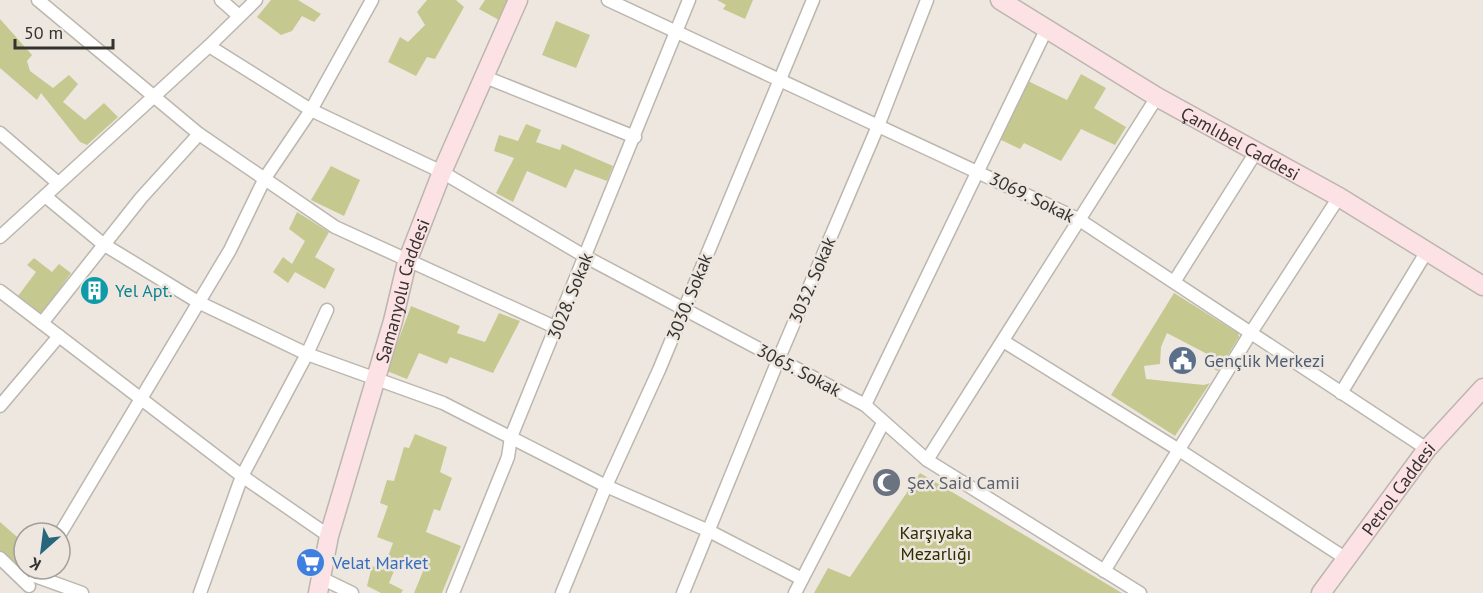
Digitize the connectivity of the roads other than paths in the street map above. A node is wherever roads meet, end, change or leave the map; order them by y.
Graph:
1 (38, 0) edge
2 (220, 0) edge
3 (256, 0) edge
4 (372, 0) edge
5 (518, 0) edge
6 (608, 0) edge
7 (689, 0) edge
8 (813, 0) edge
9 (927, 0) edge
10 (1000, 0) edge
11 (239, 16) junction
12 (1047, 28) junction
13 (678, 31) junction
14 (209, 46) junction
15 (485, 77) junction
16 (777, 81) junction
17 (153, 96) junction
18 (1157, 97) junction
19 (311, 110) junction
20 (878, 126) junction
21 (0, 133) edge
22 (199, 134) junction
23 (635, 137) junction
24 (1256, 152) junction
25 (978, 170) junction
26 (442, 172) junction
27 (265, 177) junction
28 (58, 183) junction
29 (45, 196) junction
30 (1339, 197) junction
31 (1078, 219) junction
32 (0, 237) edge
33 (103, 244) junction
34 (1427, 251) junction
35 (586, 257) junction
36 (407, 262) junction
37 (1174, 282) junction
38 (1483, 286) edge
39 (0, 291) edge
40 (198, 302) junction
41 (684, 309) junction
42 (327, 310) dead end
43 (42, 322) junction
44 (557, 328) junction
45 (1250, 334) junction
46 (59, 336) junction
47 (1003, 341) junction
48 (307, 354) junction
49 (778, 358) junction
50 (376, 379) junction
51 (1483, 388) edge
52 (1341, 393) junction
53 (143, 398) junction
54 (865, 405) junction
55 (0, 406) edge
56 (883, 423) junction
57 (511, 437) junction
58 (1427, 449) junction
59 (1179, 450) junction
60 (927, 460) junction
61 (242, 476) junction
62 (606, 486) junction
63 (68, 521) edge
64 (709, 531) junction
65 (328, 536) junction
66 (1345, 558) junction
67 (1104, 571) junction
68 (802, 579) junction
69 (32, 581) edge
70 (320, 585) edge
71 (82, 593) edge
72 (200, 593) edge
73 (352, 593) edge
74 (453, 593) edge
75 (562, 593) edge
76 (683, 593) edge
77 (795, 593) edge
78 (1140, 593) edge
79 (1321, 593) edge

1 - 17 street
2 - 11 street
3 - 11 street
4 - 19 street
5 - 15 street, Samanyolu Caddesi
6 - 13 street, 3069. Sokak
7 - 13 street, 3028. Sokak
8 - 16 street, 3030. Sokak
9 - 20 street, 3032. Sokak
10 - 12 street, Çamlıbel Caddesi
11 - 14 street
12 - 18 street, Çamlıbel Caddesi
12 - 25 street
13 - 16 street, 3069. Sokak
13 - 23 street, 3028. Sokak
14 - 17 street
14 - 19 street, 3065. Sokak
15 - 23 street
15 - 26 street, Samanyolu Caddesi
16 - 20 street, 3069. Sokak
16 - 41 street, 3030. Sokak
17 - 22 street
17 - 28 street
18 - 24 street, Çamlıbel Caddesi
18 - 31 street
19 - 26 street, 3065. Sokak
19 - 27 street
20 - 25 street, 3069. Sokak
20 - 49 street, 3032. Sokak
21 - 28 street
22 - 27 street
22 - 33 street
23 - 35 street, 3028. Sokak
24 - 30 street, Çamlıbel Caddesi
24 - 37 street
25 - 31 street, 3069. Sokak
25 - 54 street
26 - 35 street, 3065. Sokak
26 - 36 street, Samanyolu Caddesi
27 - 36 street
27 - 40 street
28 - 29 street
29 - 32 street
29 - 33 street
30 - 34 street, Çamlıbel Caddesi
30 - 45 street
31 - 37 street, 3069. Sokak
31 - 47 street
33 - 40 street
33 - 43 street
34 - 38 street, Çamlıbel Caddesi
34 - 52 street
35 - 41 street, 3065. Sokak
35 - 44 street, 3028. Sokak
36 - 44 street
36 - 50 street, Samanyolu Caddesi
37 - 45 street, 3069. Sokak
39 - 43 street
40 - 48 street
40 - 53 street
41 - 49 street, 3065. Sokak
41 - 62 street, 3030. Sokak
42 - 48 street
43 - 46 street
44 - 57 street, 3028. Sokak
45 - 52 street, 3069. Sokak
45 - 59 street
46 - 53 street
46 - 55 street
47 - 59 street
47 - 60 street
48 - 50 street
48 - 61 street
49 - 54 street, 3065. Sokak
49 - 64 street, 3032. Sokak
50 - 57 street
50 - 65 street, Samanyolu Caddesi
51 - 58 street, Petrol Caddesi
52 - 58 street, 3069. Sokak
53 - 61 street
53 - 63 street
54 - 56 street, 3065. Sokak
56 - 60 street, 3065. Sokak
56 - 68 street
57 - 62 street
57 - 74 street, 3028. Sokak
58 - 66 street, Petrol Caddesi
59 - 66 street
59 - 67 street
60 - 67 street, 3065. Sokak
61 - 65 street
61 - 72 street
62 - 64 street
62 - 75 street, 3030. Sokak
64 - 68 street
64 - 76 street, 3032. Sokak
65 - 70 street, Samanyolu Caddesi
66 - 79 street, Petrol Caddesi
67 - 78 street, 3065. Sokak
68 - 77 street
69 - 71 street
70 - 73 street

